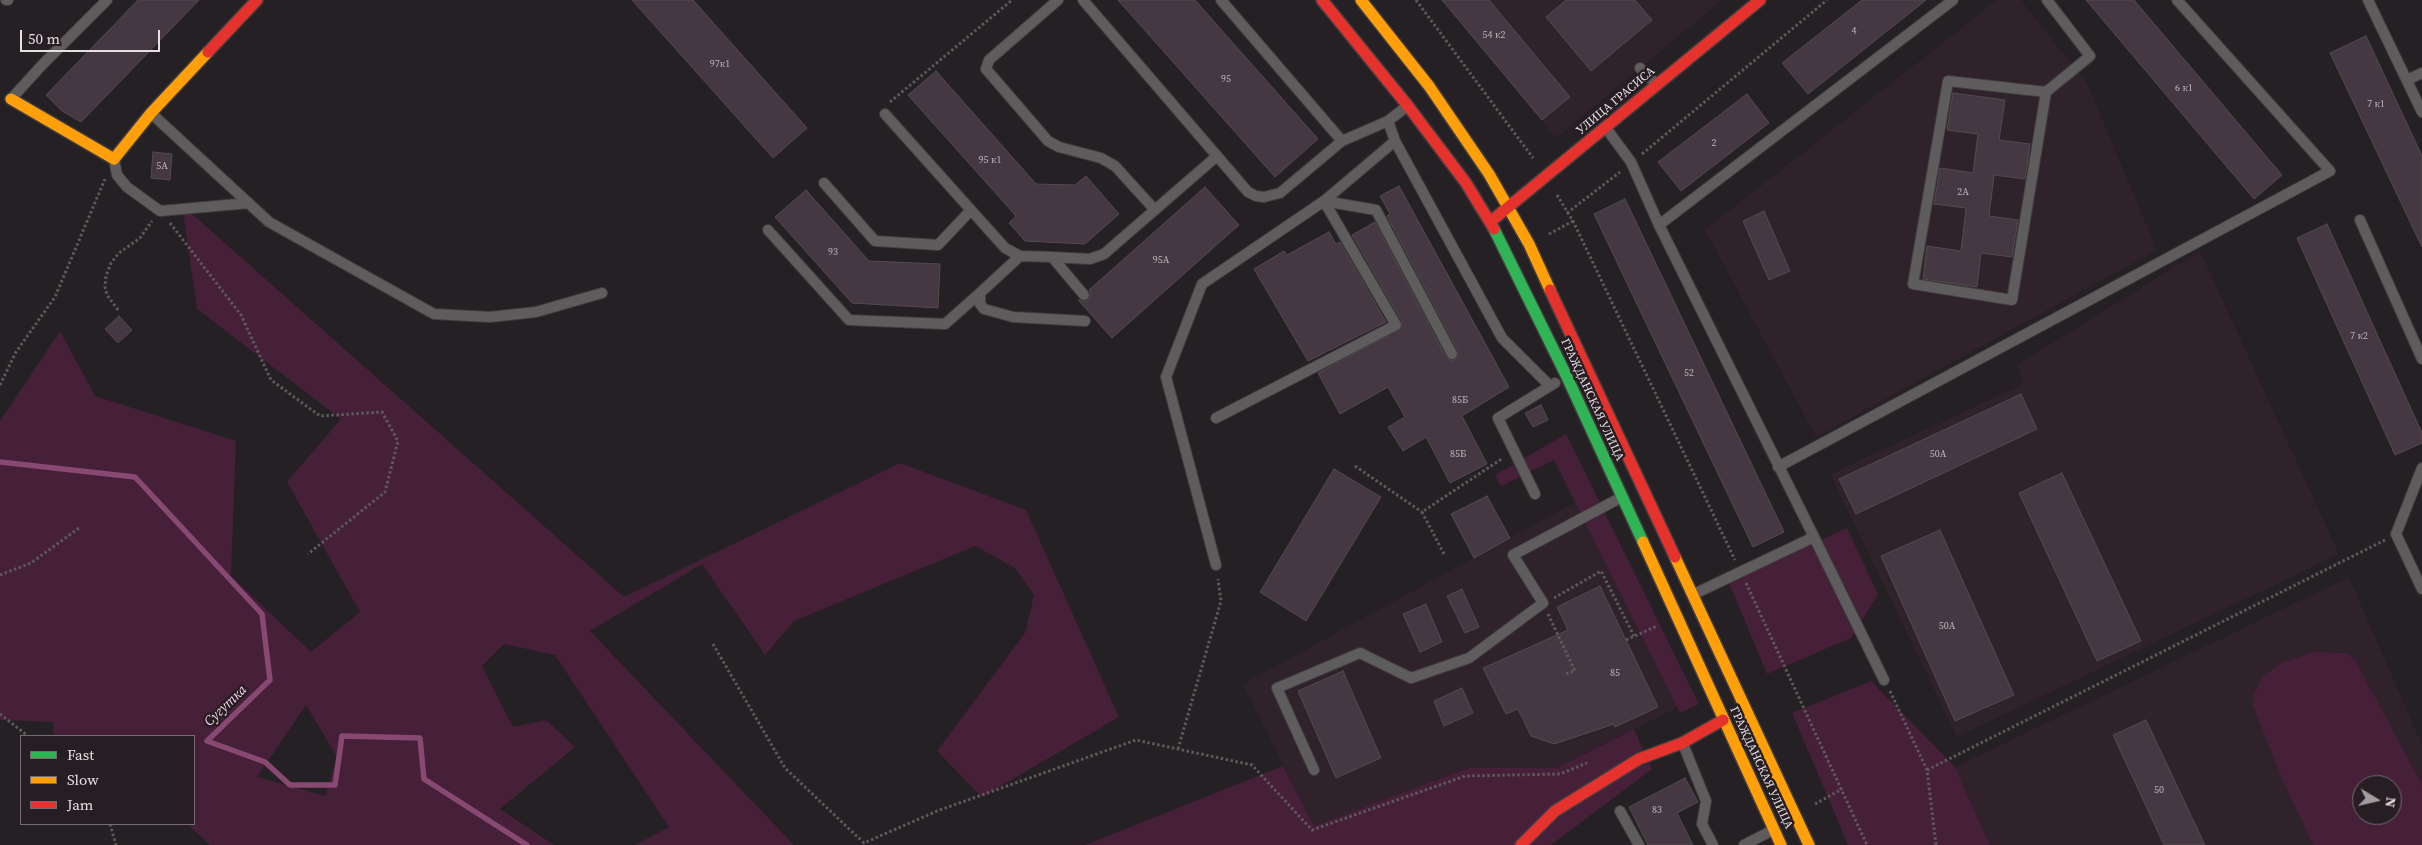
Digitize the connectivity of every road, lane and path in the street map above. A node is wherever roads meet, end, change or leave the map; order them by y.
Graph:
1 (107, 0) edge
2 (257, 0) edge
3 (1012, 0) edge
4 (1058, 0) edge
5 (1083, 0) edge
6 (1221, 0) edge
7 (1322, 0) edge
8 (1361, 0) edge
9 (1416, 0) edge
10 (1827, 0) edge
11 (1953, 0) edge
12 (2047, 0) edge
13 (2177, 0) edge
14 (2368, 0) edge
15 (1758, 1) edge
16 (1640, 68) dead end
17 (2422, 73) edge
18 (2408, 80) junction
19 (1657, 85) junction
20 (2046, 92) junction
21 (11, 99) joint
22 (1408, 106) junction
23 (2422, 112) edge
24 (151, 113) junction
25 (885, 114) joint
26 (1388, 121) junction
27 (1606, 127) junction
28 (1342, 141) junction
29 (1395, 141) junction
30 (1217, 156) junction
31 (114, 159) junction
32 (1631, 162) junction
33 (1547, 176) junction
34 (824, 183) dead end
35 (1324, 201) junction
36 (248, 203) junction
37 (1509, 207) junction
38 (971, 210) junction
39 (1155, 210) junction
40 (160, 211) junction
41 (1567, 213) junction
42 (2360, 220) dead end
43 (1490, 222) junction
44 (1658, 225) junction
45 (768, 230) dead end
46 (1020, 256) junction
47 (1052, 257) junction
48 (980, 293) junction
49 (602, 294) dead end
50 (1084, 295) dead end
51 (118, 310) dead end
52 (1085, 321) dead end
53 (1452, 354) dead end
54 (2422, 358) edge
55 (1567, 377) junction
56 (0, 385) edge
57 (1550, 386) junction
58 (1216, 418) dead end
59 (1514, 451) junction
60 (1355, 466) dead end
61 (1778, 467) junction
62 (2422, 468) edge
63 (1535, 494) dead end
64 (1621, 498) junction
65 (1422, 512) junction
66 (78, 528) dead end
67 (2396, 534) junction
68 (1814, 537) junction
69 (308, 554) dead end
70 (1444, 554) dead end
71 (1216, 565) joint
72 (1740, 572) junction
73 (0, 575) edge
74 (2422, 589) edge
75 (1691, 596) junction
76 (1543, 604) junction
77 (1665, 622) dead end
78 (1634, 636) junction
79 (1626, 640) dead end
80 (712, 644) dead end
81 (1565, 674) dead end
82 (1884, 680) joint
83 (0, 714) edge
84 (1724, 720) junction
85 (27, 735) edge
86 (1682, 743) junction
87 (1178, 749) dead end
88 (1314, 770) dead end
89 (1927, 770) junction
90 (1842, 789) junction
91 (1620, 811) dead end
92 (1818, 812) dead end
93 (110, 825) edge
94 (901, 827) dead end
95 (1774, 829) junction
96 (863, 844) edge
97 (116, 845) edge
98 (1521, 845) edge
99 (1639, 845) edge
100 (1714, 845) edge
101 (1744, 845) edge
102 (1781, 845) edge
103 (1809, 845) edge
104 (1867, 845) edge
105 (1936, 845) edge

1 - 21 lane
2 - 24 main road
3 - 25 path
4 - 39 lane
5 - 30 lane
6 - 28 lane
7 - 22 main road, ГРАЖДАНСКАЯ УЛИЦА
8 - 37 main road, ГРАЖДАНСКАЯ УЛИЦА
9 - 33 path
10 - 32 path
11 - 44 lane
12 - 20 lane
13 - 61 lane
14 - 18 lane
15 - 19 main road, УЛИЦА ГРАСИСА
16 - 19 lane
17 - 18 lane
18 - 23 lane
19 - 27 main road, УЛИЦА ГРАСИСА
20 - 20 lane
21 - 31 main road
22 - 26 lane
22 - 43 main road, ГРАЖДАНСКАЯ УЛИЦА
24 - 31 main road
24 - 36 lane
25 - 38 lane
26 - 28 lane
26 - 29 lane
27 - 32 lane
27 - 33 main road, УЛИЦА ГРАСИСА
28 - 30 lane
29 - 35 lane
29 - 57 lane
30 - 39 lane
31 - 40 lane
31 - 56 path
32 - 41 path
32 - 44 lane
33 - 37 main road, УЛИЦА ГРАСИСА
33 - 41 path
34 - 38 lane
35 - 53 lane
35 - 58 lane
35 - 71 lane
36 - 40 lane
36 - 49 lane
37 - 43 main road, УЛИЦА ГРАСИСА
37 - 75 main road, ГРАЖДАНСКАЯ УЛИЦА
38 - 46 lane
39 - 47 lane
40 - 51 path
40 - 69 path
41 - 72 path
42 - 54 lane
43 - 55 main road, ГРАЖДАНСКАЯ УЛИЦА
44 - 61 lane
45 - 48 lane
46 - 47 lane
46 - 48 lane
47 - 50 lane
48 - 52 lane
55 - 57 lane
55 - 64 main road, ГРАЖДАНСКАЯ УЛИЦА
57 - 59 lane
59 - 63 lane
59 - 65 path
60 - 65 path
61 - 68 lane
62 - 67 lane
64 - 76 lane
64 - 84 main road, ГРАЖДАНСКАЯ УЛИЦА
65 - 70 path
66 - 73 path
67 - 74 lane
67 - 89 path
68 - 72 lane
68 - 82 lane
71 - 87 path
72 - 75 lane
72 - 90 path
75 - 103 main road, ГРАЖДАНСКАЯ УЛИЦА
76 - 78 path
76 - 81 path
76 - 88 lane
77 - 78 path
78 - 79 path
80 - 96 path
82 - 89 path
83 - 85 path
84 - 86 main road
84 - 95 main road, ГРАЖДАНСКАЯ УЛИЦА
86 - 98 main road
86 - 100 lane
89 - 105 path
90 - 92 path
90 - 104 path
91 - 99 lane
93 - 97 path
94 - 96 path
95 - 101 lane
95 - 102 main road, ГРАЖДАНСКАЯ УЛИЦА

